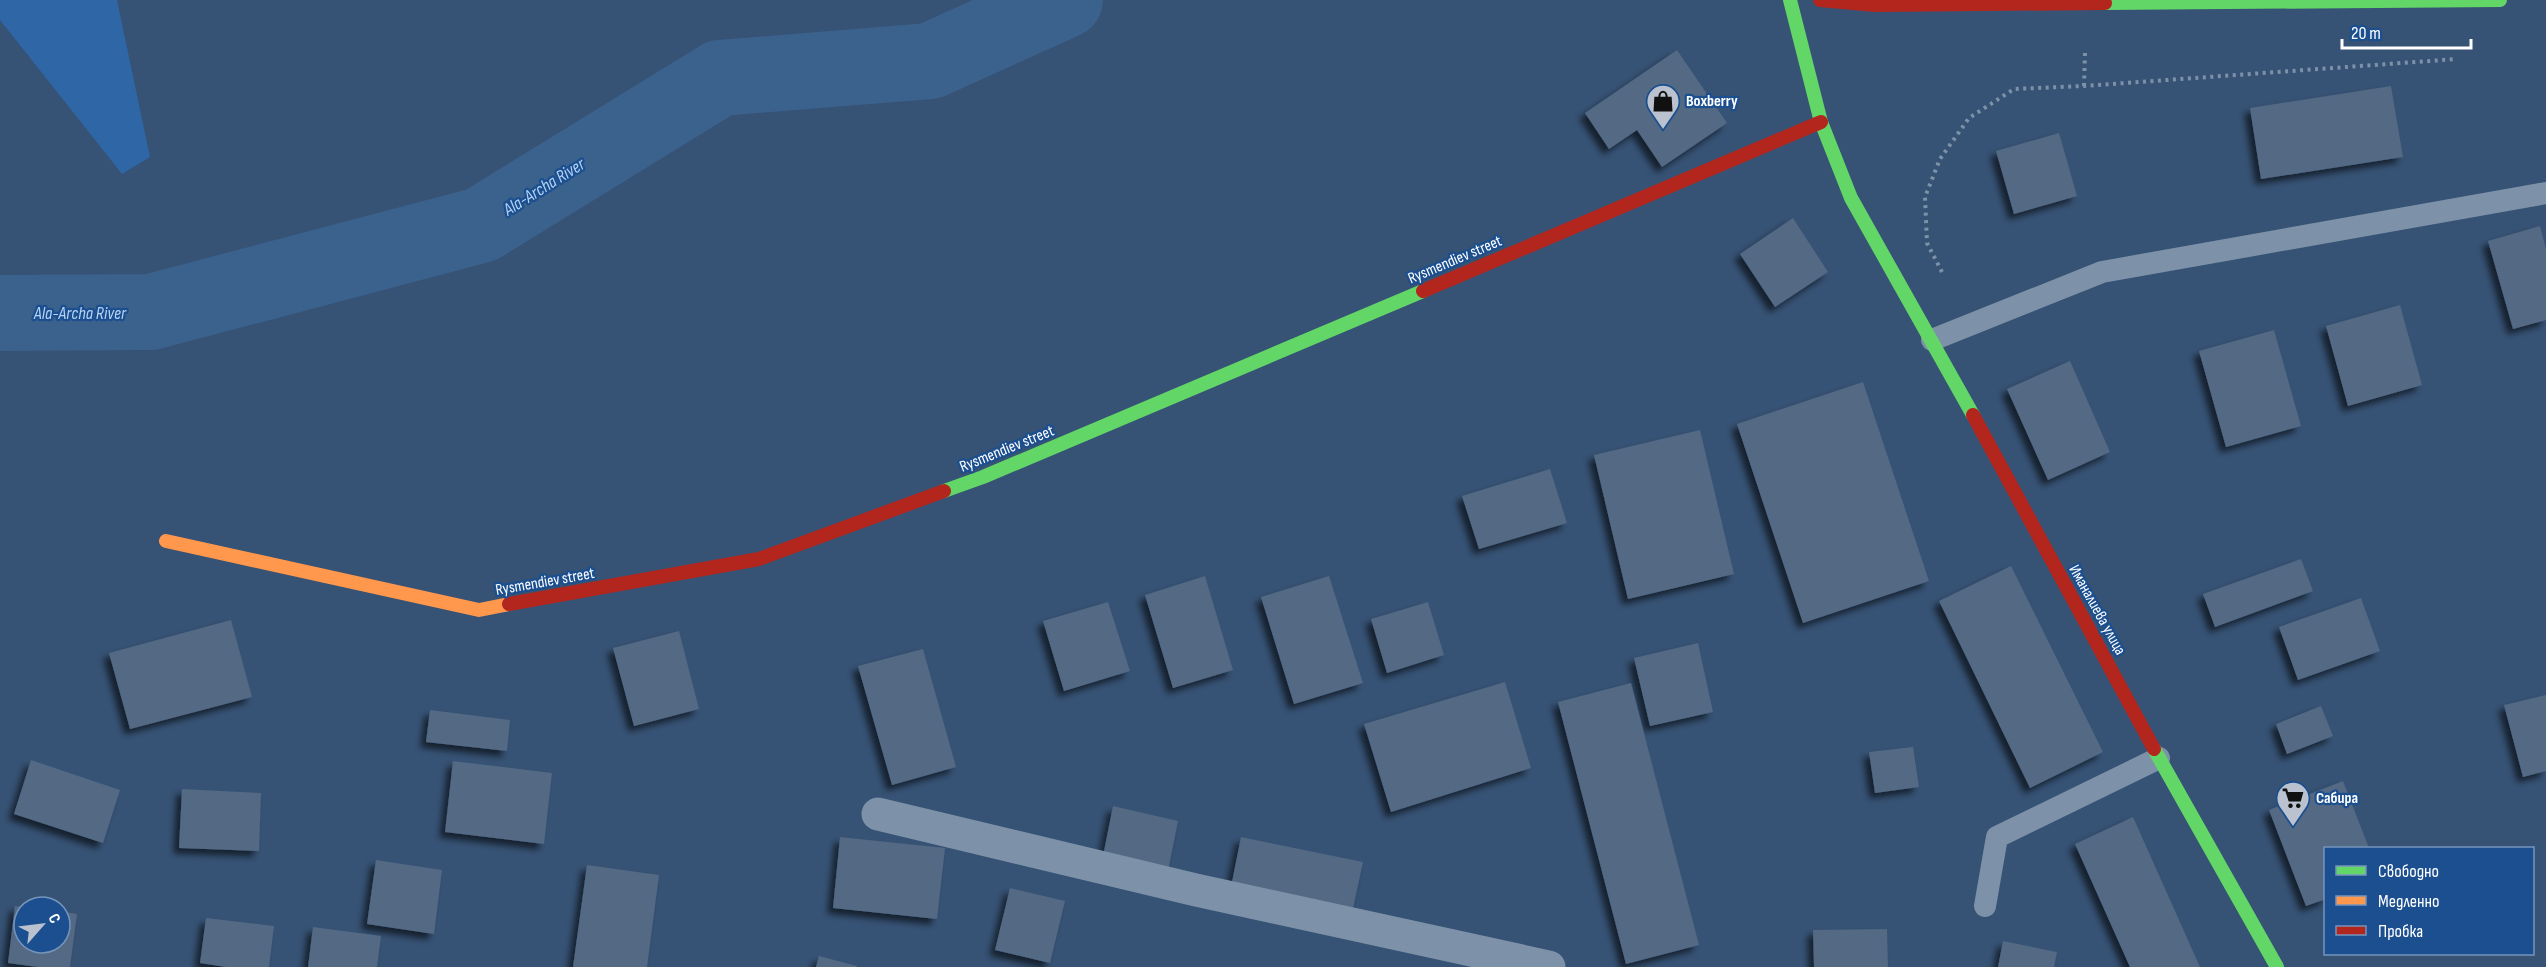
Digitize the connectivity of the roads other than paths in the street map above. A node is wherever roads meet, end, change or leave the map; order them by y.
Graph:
1 (1790, 0) edge
2 (1820, 0) edge
3 (2500, 0) edge
4 (1821, 122) junction
5 (2546, 193) edge
6 (1932, 340) junction
7 (165, 541) dead end
8 (2159, 758) junction
9 (878, 814) dead end
10 (1985, 906) dead end
11 (1549, 967) edge
12 (2277, 967) edge

1 - 4 street, Иманалиева улица
2 - 3 street
4 - 6 street, Иманалиева улица
4 - 7 street, Rysmendiev street
5 - 6 lane
6 - 8 street, Иманалиева улица
8 - 10 lane
8 - 12 street, Иманалиева улица
9 - 11 street

